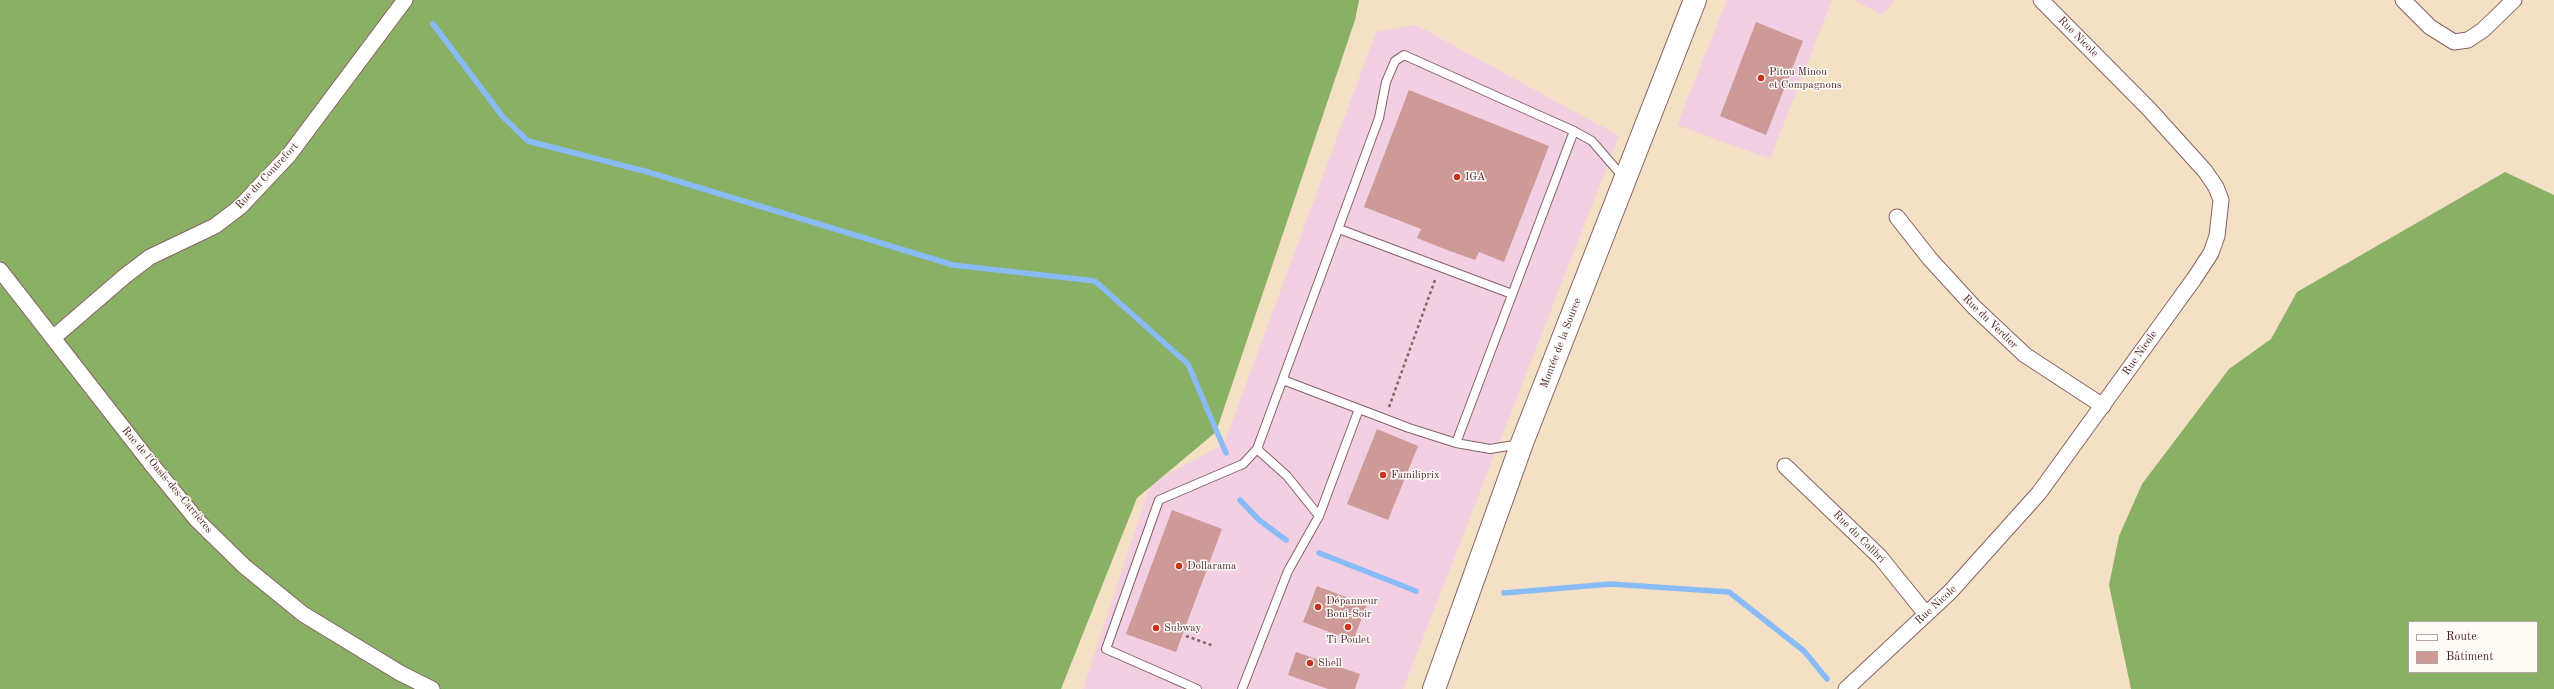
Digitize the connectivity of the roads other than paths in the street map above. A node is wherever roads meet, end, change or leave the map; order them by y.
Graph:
1 (405, 0) edge
2 (1695, 0) edge
3 (2041, 0) edge
4 (2403, 0) edge
5 (2514, 0) edge
6 (1574, 130) junction
7 (1625, 179) junction
8 (1897, 216) dead end
9 (1339, 229) junction
10 (0, 270) edge
11 (1512, 294) junction
12 (53, 338) junction
13 (1283, 380) junction
14 (2103, 406) junction
15 (1359, 409) junction
16 (1456, 443) junction
17 (1522, 443) junction
18 (1257, 449) junction
19 (1785, 466) dead end
20 (1320, 516) junction
21 (1926, 614) junction
22 (432, 689) edge
23 (1197, 689) edge
24 (1242, 689) edge
25 (1434, 689) edge
26 (1846, 689) edge

1 - 12 street, Rue du Contrefort
2 - 7 main road, Montée de la Source
3 - 14 street, Rue Nicole
4 - 5 street
6 - 7 lane
6 - 9 lane
6 - 11 lane
7 - 17 main road, Montée de la Source
8 - 14 street, Rue du Verdier
9 - 11 lane
9 - 13 lane
10 - 12 street, Rue de l'Oasis-des-Carrières
11 - 16 lane
12 - 22 street, Rue de l'Oasis-des-Carrières
13 - 15 lane
13 - 18 lane
14 - 21 street, Rue Nicole
15 - 16 lane
15 - 20 lane
16 - 17 lane
17 - 25 main road, Montée de la Source
18 - 20 lane
18 - 23 lane
19 - 21 street, Rue du Colibri
20 - 24 lane
21 - 26 street, Rue Nicole

